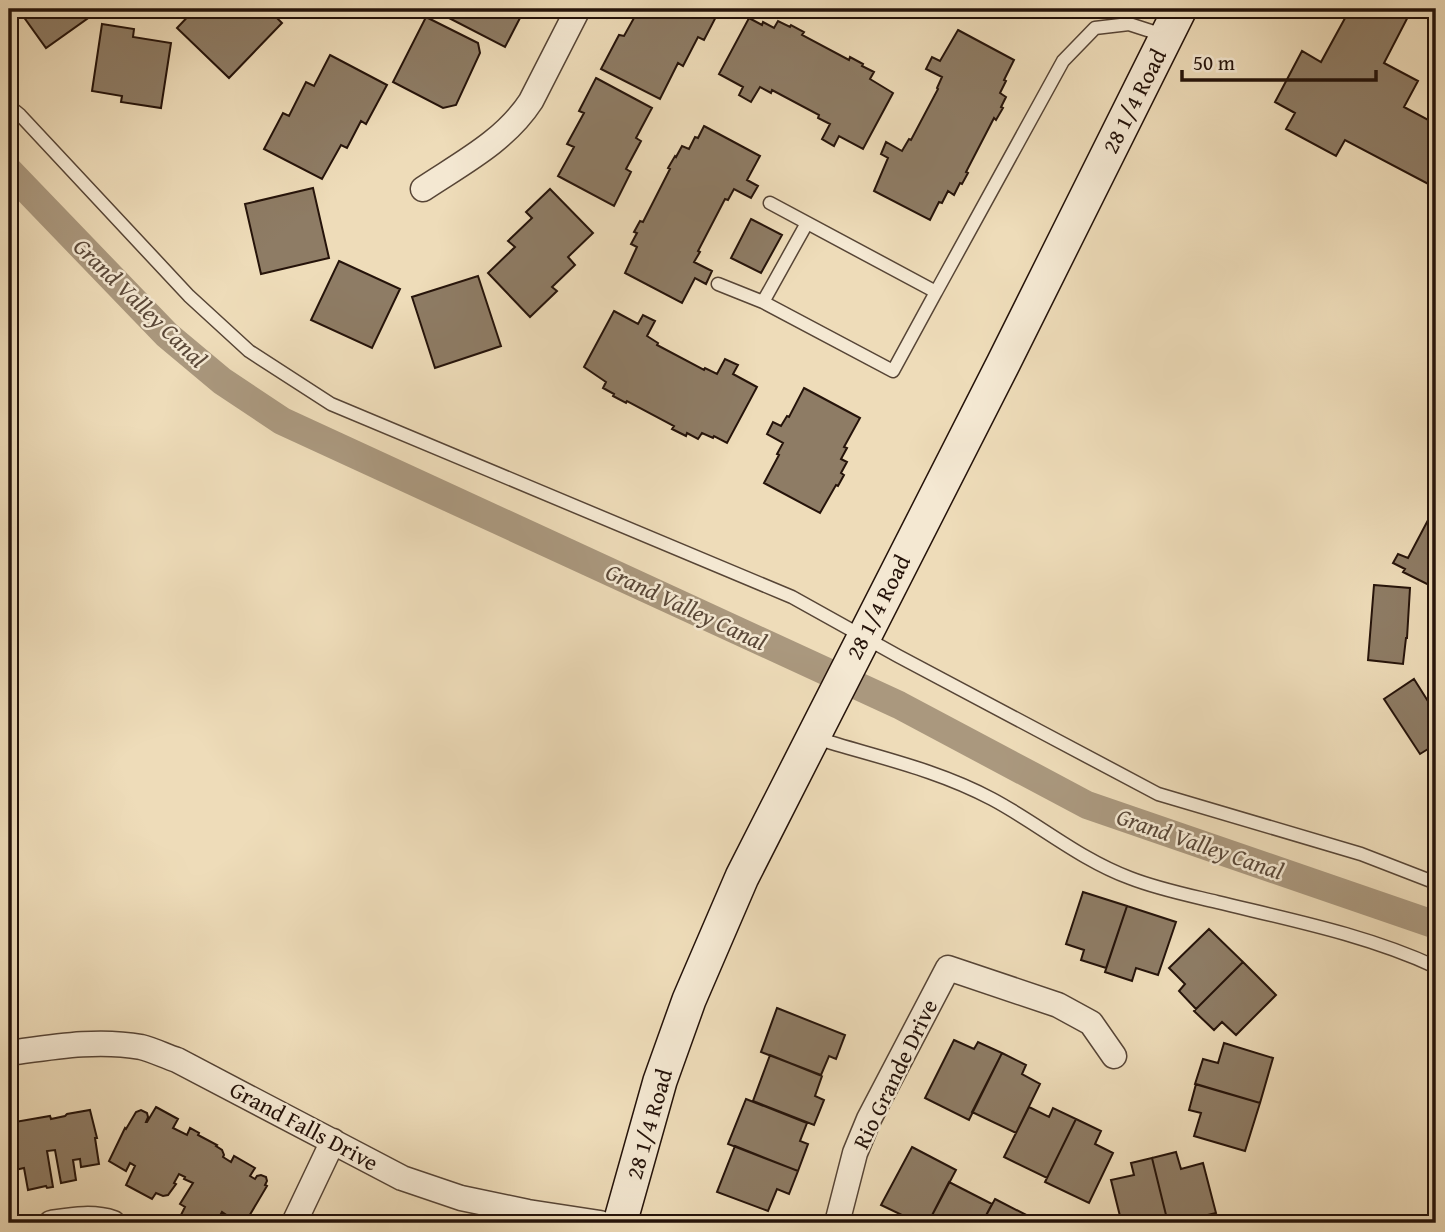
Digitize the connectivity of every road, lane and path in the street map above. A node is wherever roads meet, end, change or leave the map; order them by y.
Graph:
1 (578, 9) edge
2 (1174, 23) edge
3 (9, 106) edge
4 (423, 189) dead end
5 (770, 203) dead end
6 (807, 223) junction
7 (719, 284) dead end
8 (936, 292) junction
9 (763, 302) junction
10 (860, 642) junction
11 (820, 723) junction
12 (1436, 883) edge
13 (1436, 967) edge
14 (9, 1053) edge
15 (1114, 1056) dead end
16 (333, 1141) junction
17 (51, 1223) edge
18 (113, 1223) edge
19 (294, 1223) edge
20 (600, 1223) edge
21 (620, 1223) edge
22 (837, 1223) edge

1 - 4 street
2 - 8 lane
2 - 10 main road, 28 1/4 Road
3 - 10 lane
5 - 6 lane
6 - 8 lane
6 - 9 lane
7 - 9 lane
8 - 9 lane
10 - 11 main road, 28 1/4 Road
10 - 12 lane
11 - 13 lane
11 - 21 main road, 28 1/4 Road
14 - 16 street, Grand Falls Drive
15 - 22 street, Rio Grande Drive
16 - 19 street
16 - 20 street, Grand Falls Drive
17 - 18 street

